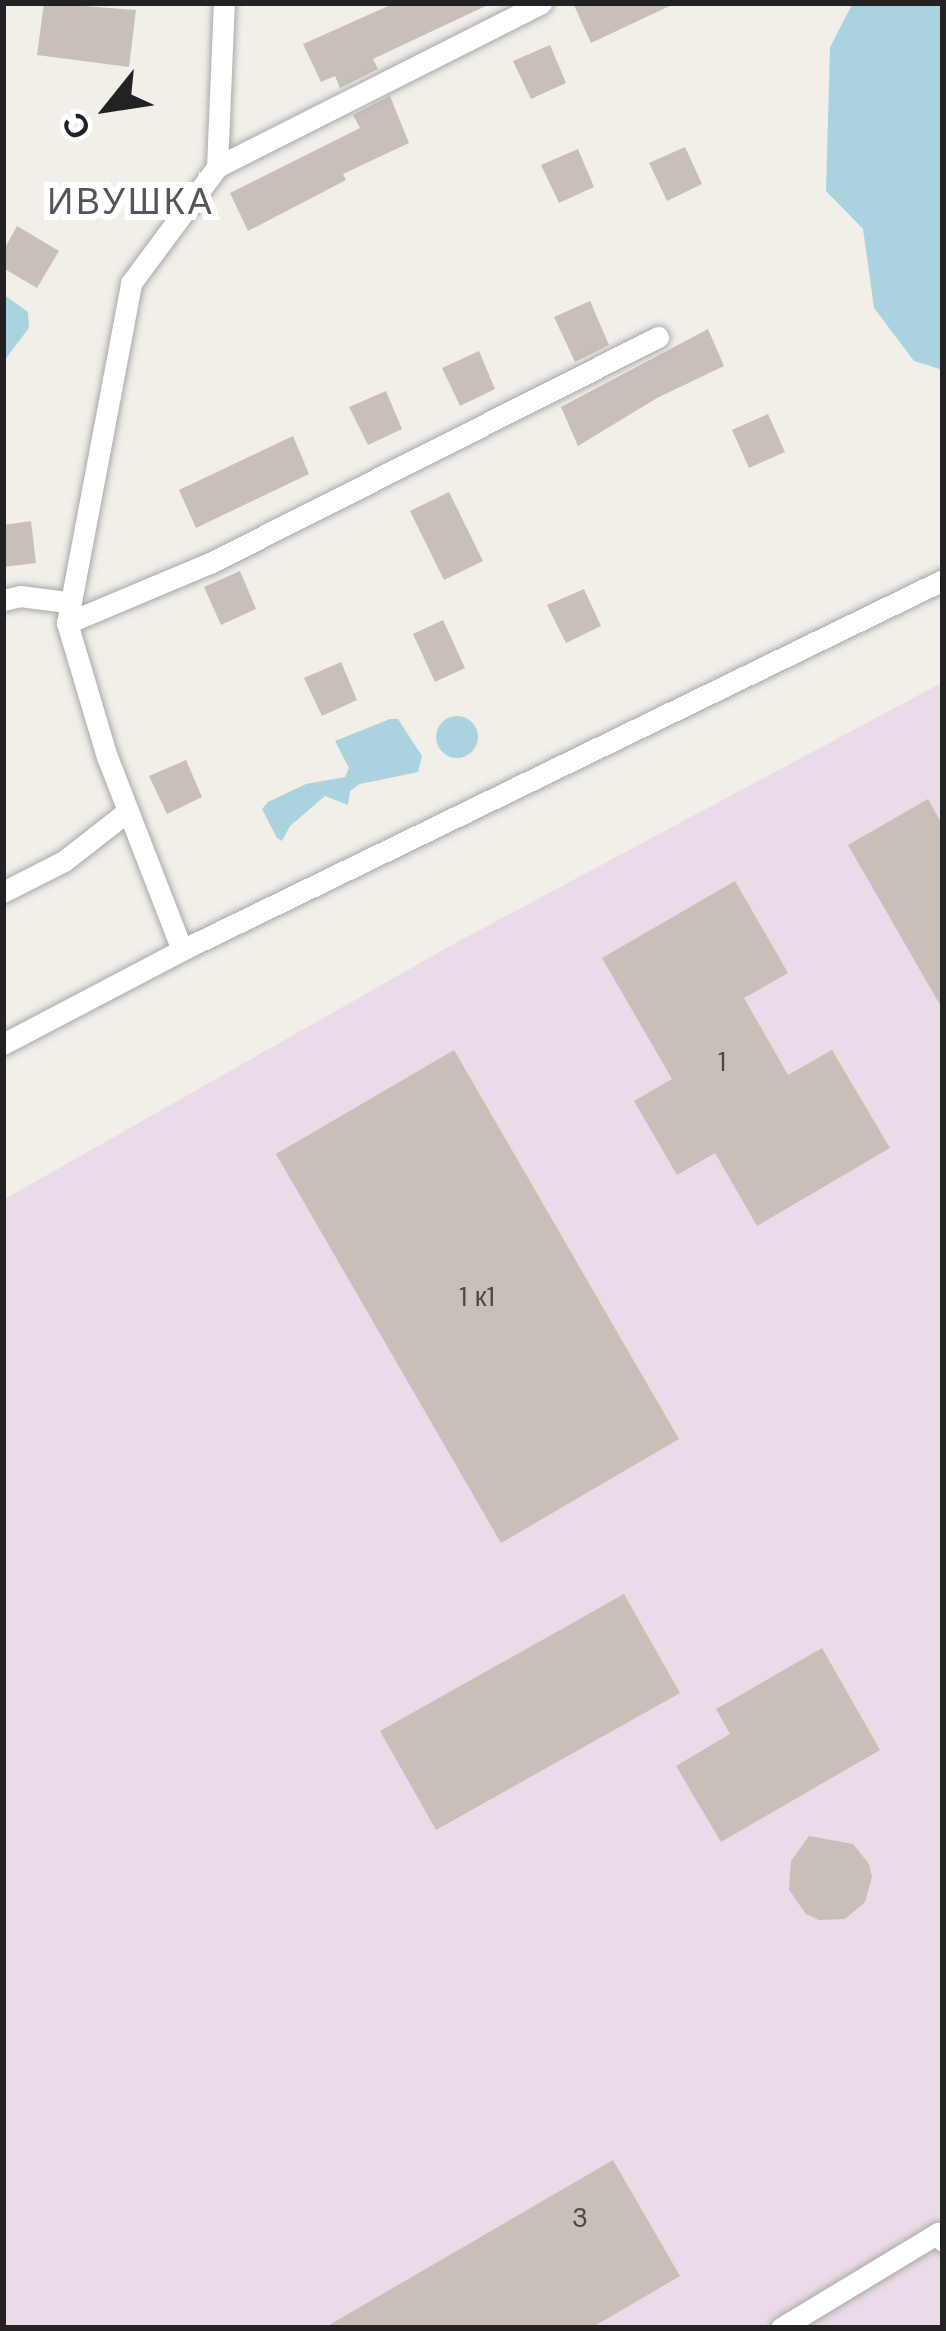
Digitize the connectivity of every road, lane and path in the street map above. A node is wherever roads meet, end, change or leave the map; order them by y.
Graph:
1 (224, 3) edge
2 (541, 3) edge
3 (218, 166) junction
4 (658, 337) dead end
5 (943, 580) edge
6 (3, 600) edge
7 (67, 612) junction
8 (128, 811) junction
9 (3, 892) edge
10 (182, 950) junction
11 (3, 1044) edge
12 (943, 2241) edge
13 (781, 2328) edge

1 - 3 lane
2 - 3 lane
3 - 7 lane
4 - 7 lane
5 - 10 lane
6 - 7 lane
7 - 8 lane
8 - 9 lane
8 - 10 lane
10 - 11 lane
12 - 13 lane

